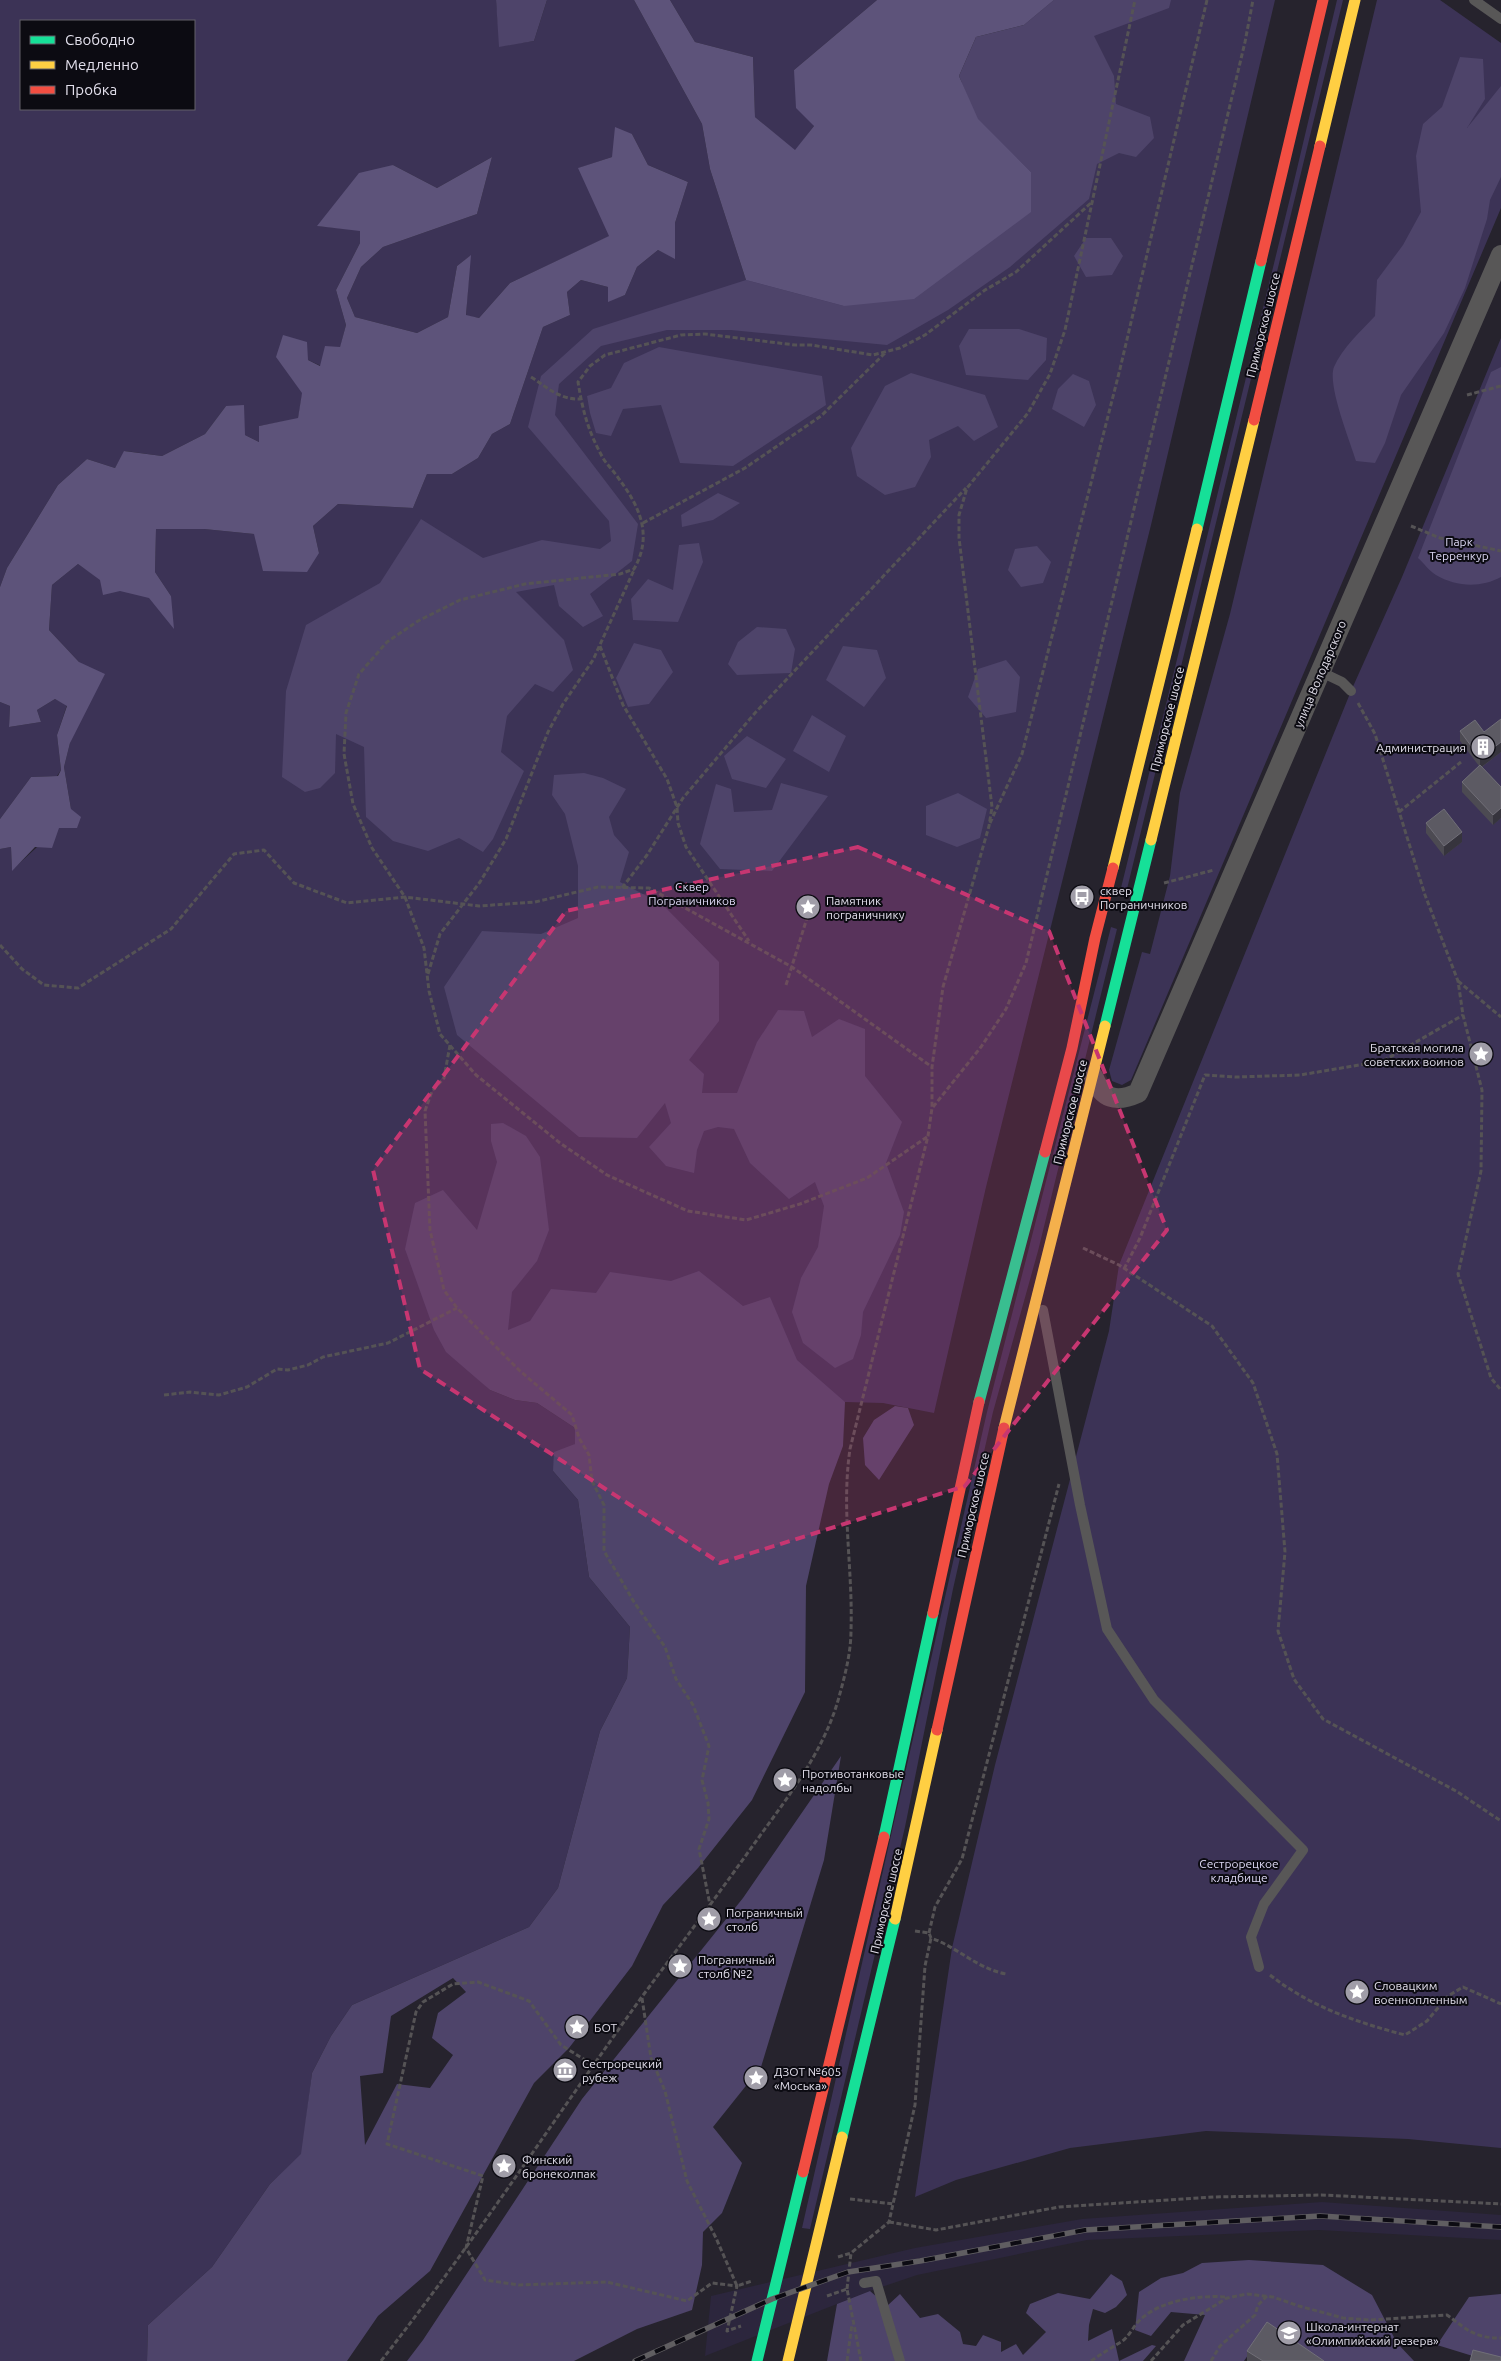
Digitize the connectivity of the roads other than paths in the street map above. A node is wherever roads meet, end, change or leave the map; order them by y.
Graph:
1 (1323, 0) edge
2 (1355, 0) edge
3 (1474, 0) edge
4 (1501, 19) edge
5 (1500, 257) edge
6 (1321, 672) junction
7 (1351, 691) road end
8 (1093, 1076) junction
9 (1040, 1289) junction
10 (1259, 1967) road end
11 (864, 2283) dead end
12 (757, 2361) edge
13 (788, 2361) edge
14 (900, 2361) edge

1 - 12 highway, Приморское шоссе
2 - 8 highway, Приморское шоссе
3 - 4 lane
5 - 6 street, улица Володарского
6 - 7 lane
6 - 8 street, улица Володарского
8 - 9 highway, Приморское шоссе
9 - 10 lane
9 - 13 highway, Приморское шоссе
11 - 14 lane

